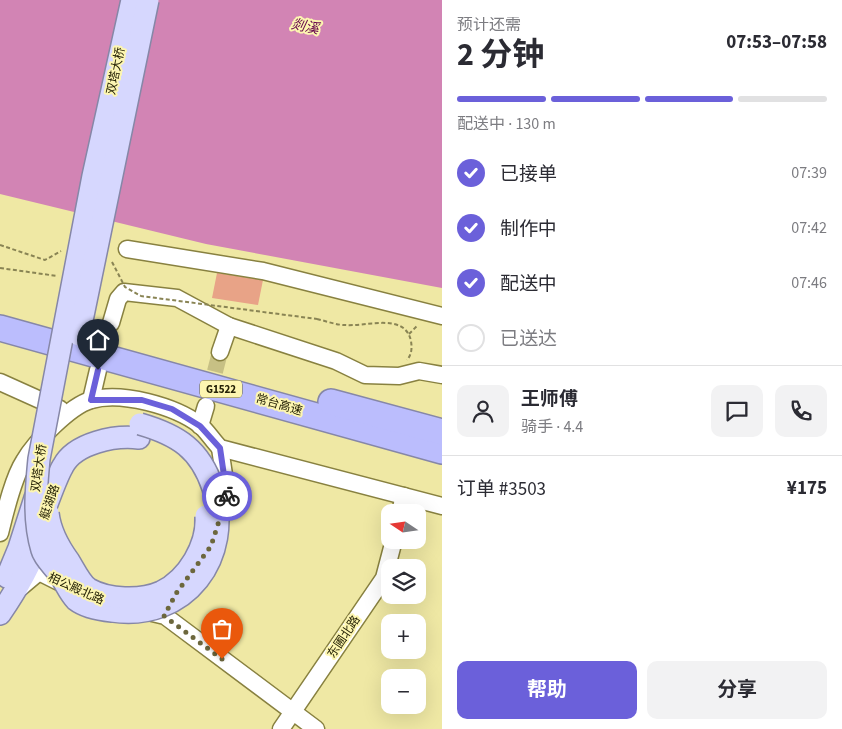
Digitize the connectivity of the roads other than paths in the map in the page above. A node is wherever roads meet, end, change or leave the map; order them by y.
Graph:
1 (132, 0) edge
2 (148, 0) edge
3 (127, 249) dead end
4 (0, 310) edge
5 (442, 316) edge
6 (111, 323) tunnel mouth
7 (229, 326) junction
8 (0, 328) edge
9 (220, 352) tunnel mouth
10 (98, 370) tunnel mouth
11 (442, 375) edge
12 (0, 382) edge
13 (91, 400) junction
14 (206, 406) tunnel mouth
15 (67, 412) junction
16 (200, 426) junction
17 (140, 431) junction
18 (442, 432) edge
19 (220, 448) junction
20 (442, 451) edge
21 (404, 496) junction
22 (402, 504) edge
23 (442, 506) edge
24 (0, 533) edge
25 (392, 549) edge
26 (8, 592) edge
27 (0, 614) edge
28 (164, 616) junction
29 (293, 712) junction
30 (281, 729) edge
31 (316, 729) edge

1 - 17 main road, 双塔大桥, bridge
2 - 17 main road, 双塔大桥, bridge
3 - 5 street
4 - 18 highway, 常台高速 / G1522
6 - 7 street
7 - 9 street
7 - 11 street
8 - 20 highway, 常台高速 / G1522
10 - 13 street
12 - 15 street
13 - 15 street
13 - 16 street
14 - 16 street
15 - 24 street
16 - 19 street
17 - 26 main road, 艇湖路
19 - 21 street
19 - 28 street
21 - 22 street
21 - 23 street
25 - 29 street, 东圃北路
26 - 27 main road, 艇湖路
26 - 28 street, 相公殿北路
28 - 29 street, 相公殿北路
29 - 30 street, 东圃北路
29 - 31 street, 相公殿北路

